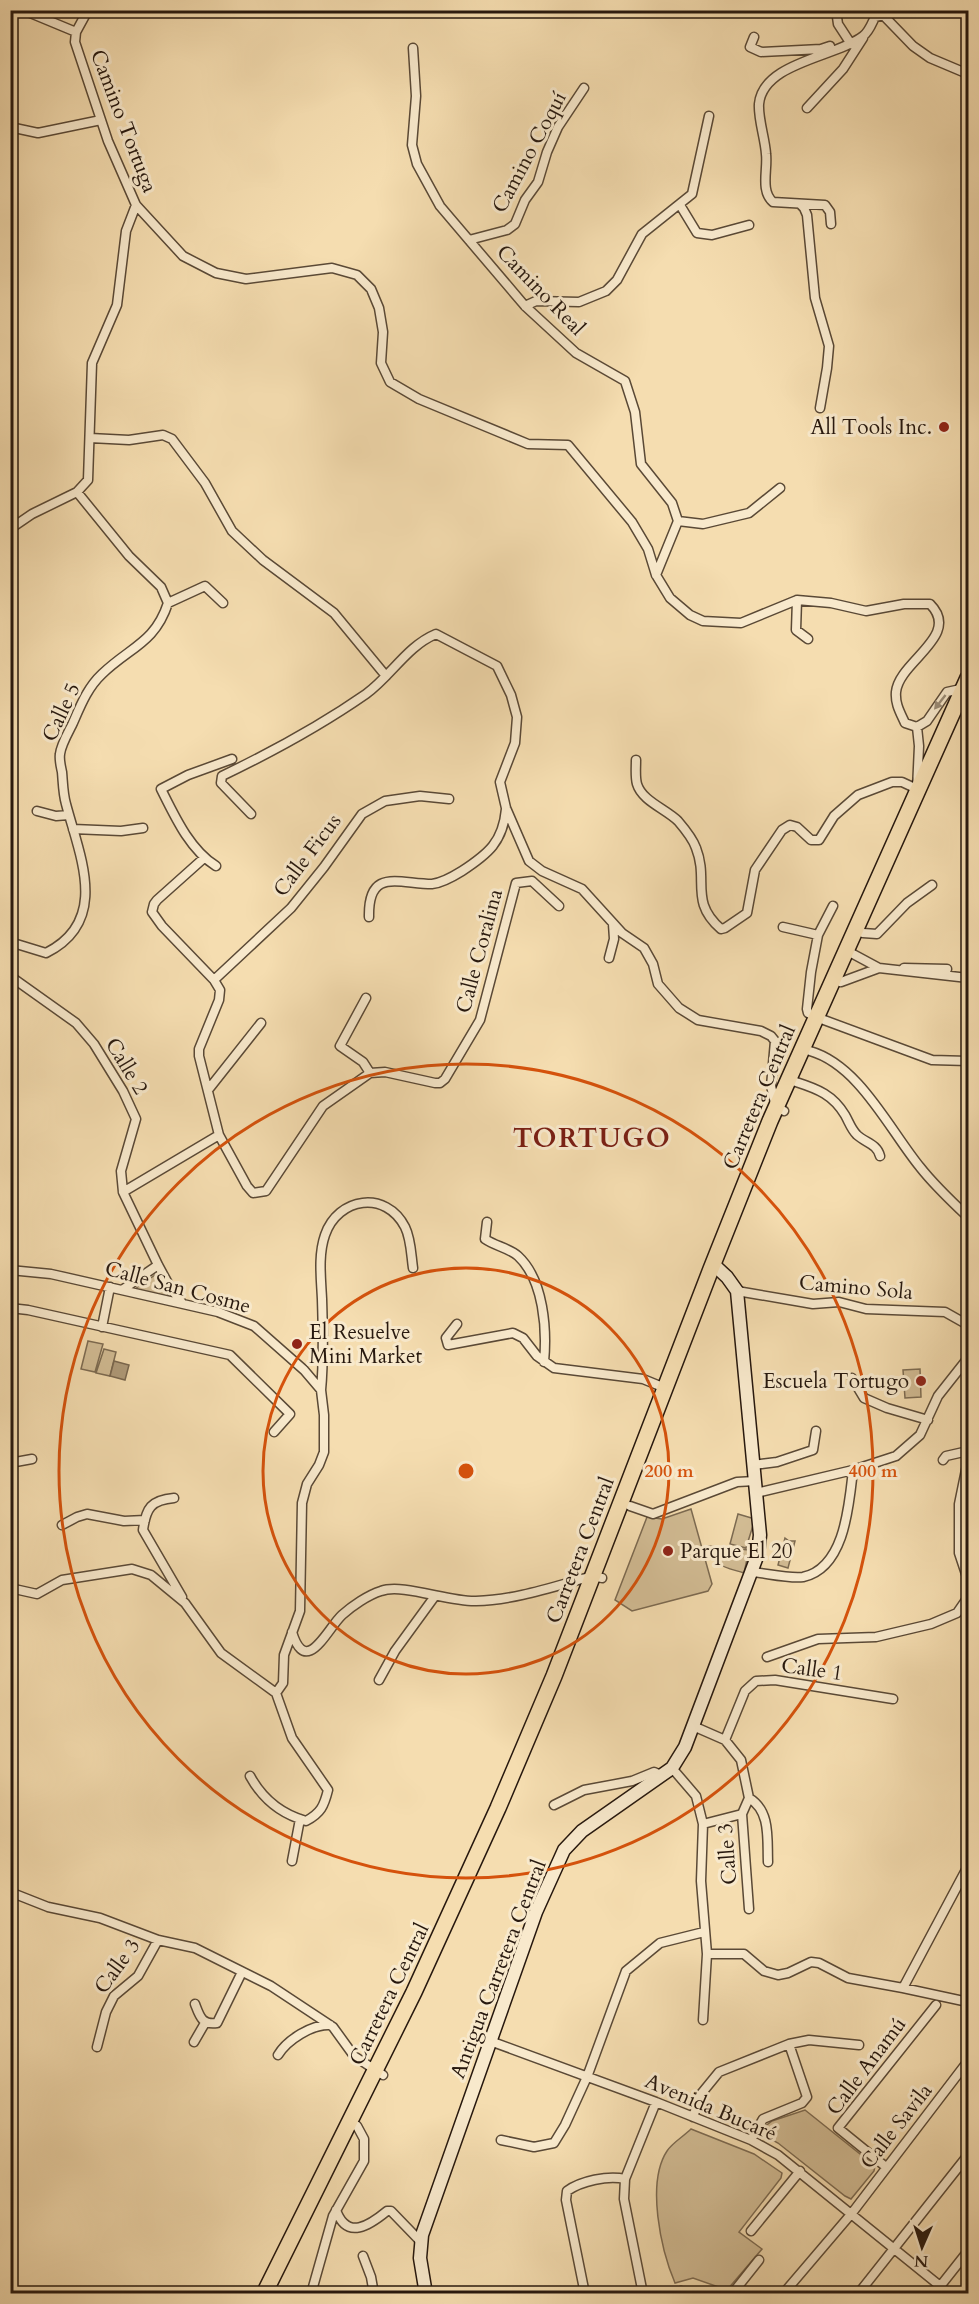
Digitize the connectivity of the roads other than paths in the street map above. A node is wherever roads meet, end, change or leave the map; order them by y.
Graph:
1 (23, 10) edge
2 (87, 10) edge
3 (836, 10) edge
4 (76, 32) junction
5 (865, 35) junction
6 (754, 37) dead end
7 (849, 42) junction
8 (412, 48) dead end
9 (969, 74) edge
10 (584, 88) dead end
11 (807, 108) dead end
12 (709, 116) dead end
13 (101, 120) junction
14 (10, 128) edge
15 (800, 204) junction
16 (136, 205) junction
17 (680, 205) junction
18 (831, 224) dead end
19 (749, 225) dead end
20 (470, 240) junction
21 (525, 306) junction
22 (819, 408) dead end
23 (90, 438) junction
24 (780, 488) dead end
25 (77, 492) junction
26 (678, 520) junction
27 (10, 529) edge
28 (656, 575) junction
29 (797, 600) junction
30 (168, 603) junction
31 (223, 603) dead end
32 (808, 639) dead end
33 (386, 676) junction
34 (967, 689) edge
35 (917, 727) junction
36 (232, 759) dead end
37 (636, 760) dead end
38 (917, 789) junction
39 (450, 799) dead end
40 (506, 808) junction
41 (37, 811) dead end
42 (251, 814) dead end
43 (69, 815) junction
44 (143, 828) dead end
45 (73, 829) junction
46 (204, 858) junction
47 (216, 866) dead end
48 (932, 885) dead end
49 (559, 906) dead end
50 (833, 906) dead end
51 (369, 917) dead end
52 (613, 923) junction
53 (783, 927) dead end
54 (863, 933) junction
55 (818, 935) junction
56 (10, 942) edge
57 (853, 954) junction
58 (609, 958) dead end
59 (879, 968) junction
60 (948, 969) dead end
61 (10, 976) edge
62 (969, 978) edge
63 (214, 980) junction
64 (841, 982) junction
65 (366, 998) dead end
66 (820, 1018) junction
67 (261, 1023) dead end
68 (810, 1051) junction
69 (969, 1061) edge
70 (370, 1073) junction
71 (796, 1082) junction
72 (208, 1090) junction
73 (780, 1109) junction
74 (219, 1135) junction
75 (880, 1156) dead end
76 (123, 1192) junction
77 (969, 1216) edge
78 (487, 1222) dead end
79 (158, 1265) junction
80 (716, 1267) junction
81 (412, 1268) dead end
82 (10, 1270) edge
83 (110, 1287) junction
84 (122, 1290) junction
85 (736, 1291) junction
86 (183, 1304) junction
87 (10, 1308) edge
88 (457, 1324) dead end
89 (969, 1325) edge
90 (102, 1327) junction
91 (969, 1358) edge
92 (544, 1362) junction
93 (852, 1378) dead end
94 (665, 1388) junction
95 (321, 1390) junction
96 (927, 1420) junction
97 (816, 1431) dead end
98 (274, 1432) dead end
99 (969, 1451) edge
100 (32, 1459) dead end
101 (943, 1460) dead end
102 (969, 1460) edge
103 (10, 1463) edge
104 (753, 1465) junction
105 (853, 1470) junction
106 (755, 1487) junction
107 (174, 1498) dead end
108 (630, 1506) junction
109 (145, 1520) junction
110 (62, 1526) dead end
111 (752, 1572) junction
112 (598, 1577) junction
113 (969, 1580) edge
114 (10, 1588) edge
115 (435, 1596) junction
116 (969, 1597) edge
117 (185, 1603) junction
118 (292, 1632) junction
119 (766, 1657) dead end
120 (379, 1680) dead end
121 (276, 1693) junction
122 (893, 1699) dead end
123 (693, 1726) junction
124 (726, 1740) junction
125 (667, 1772) junction
126 (250, 1776) dead end
127 (749, 1798) junction
128 (554, 1805) dead end
129 (742, 1814) junction
130 (300, 1819) junction
131 (703, 1824) junction
132 (292, 1861) dead end
133 (768, 1862) dead end
134 (969, 1866) edge
135 (13, 1893) edge
136 (10, 1903) edge
137 (749, 1909) dead end
138 (704, 1932) junction
139 (158, 1940) junction
140 (707, 1954) junction
141 (242, 1972) junction
142 (903, 1988) junction
143 (969, 2002) edge
144 (195, 2004) dead end
145 (936, 2005) dead end
146 (703, 2020) dead end
147 (205, 2022) junction
148 (331, 2025) junction
149 (490, 2041) junction
150 (194, 2042) dead end
151 (789, 2044) junction
152 (859, 2045) dead end
153 (98, 2047) dead end
154 (278, 2055) dead end
155 (969, 2061) edge
156 (379, 2073) junction
157 (587, 2077) junction
158 (656, 2102) junction
159 (693, 2117) junction
160 (357, 2126) junction
161 (501, 2140) dead end
162 (751, 2140) junction
163 (969, 2155) edge
164 (886, 2167) junction
165 (800, 2171) junction
166 (625, 2179) junction
167 (336, 2210) junction
168 (852, 2213) junction
169 (751, 2231) dead end
170 (421, 2242) junction
171 (894, 2248) junction
172 (969, 2251) edge
173 (363, 2256) dead end
174 (759, 2260) dead end
175 (940, 2286) junction
176 (681, 2291) dead end
177 (264, 2294) edge
178 (274, 2294) edge
179 (311, 2294) edge
180 (374, 2294) edge
181 (426, 2294) edge
182 (585, 2294) edge
183 (643, 2294) edge
184 (670, 2294) edge
185 (732, 2294) edge
186 (783, 2294) edge
187 (858, 2294) edge
188 (934, 2294) edge
189 (950, 2294) edge

1 - 4 street
2 - 4 street
3 - 7 street
4 - 13 street, Camino Tortuga
5 - 7 street
5 - 9 street
5 - 11 street
6 - 7 street
7 - 15 street
8 - 20 street, Camino Real
10 - 20 street, Camino Coquí
12 - 17 street
13 - 14 street
13 - 16 street, Camino Tortuga
15 - 18 street
15 - 22 street
16 - 23 street
16 - 28 street, Camino Tortuga
17 - 19 street
17 - 21 street
20 - 21 street, Camino Real
21 - 26 street, Camino Real
23 - 25 street
23 - 33 street
24 - 26 street
25 - 27 street
25 - 30 street
26 - 28 street
28 - 29 street, Camino Tortuga
29 - 32 street
29 - 35 street, Camino Tortuga
30 - 31 street
30 - 43 street, Calle 5
33 - 40 street
33 - 42 street
34 -> 35 street
34 - 38 highway, Carretera Central
34 - 54 highway, Carretera Central
35 - 38 street
36 - 46 street
37 - 38 street
38 - 66 highway, Carretera Central
39 - 63 street, Calle Ficus
40 - 51 street
40 - 52 street
41 - 43 street
43 - 45 street, Calle 5
44 - 45 street
45 - 56 street, Calle 5
46 - 47 street
46 - 63 street
48 - 54 street
49 - 70 street, Calle Coralina
50 - 55 street
52 - 58 street
52 - 73 street
53 - 55 street
54 - 57 highway, Carretera Central
55 - 66 street
57 - 59 street
57 - 64 highway, Carretera Central
59 - 60 street
59 - 62 street
59 - 64 street
61 - 76 street, Calle 2
63 - 72 street
64 - 66 highway, Carretera Central
65 - 70 street
66 - 68 highway, Carretera Central
66 - 69 street
66 - 73 highway, Carretera Central
67 - 72 street
68 - 71 highway, Carretera Central
68 - 77 street
70 - 74 street
71 - 73 highway, Carretera Central
71 - 75 street
72 - 74 street
73 - 80 highway, Carretera Central
74 - 76 street
76 - 79 street, Calle 2
78 - 92 street
79 - 84 street
79 - 86 street, Calle 2
80 - 85 street
80 - 94 highway, Carretera Central
80 - 108 highway, Carretera Central
81 - 95 street
82 - 83 street, Calle San Cosme
83 - 84 street, Calle San Cosme
83 - 90 street
84 - 86 street, Calle San Cosme
85 - 89 street, Camino Sola
85 - 104 street, Antigua Carretera Central
86 - 95 street, Calle San Cosme
87 - 90 street
88 - 92 street
90 - 98 street
91 - 96 street
92 - 94 street
93 - 96 street
94 - 112 highway, Carretera Central
95 - 118 street
96 - 105 street
97 - 104 street
99 - 101 street
100 - 103 street
102 - 113 street
104 - 106 street, Antigua Carretera Central
105 - 106 street
105 - 111 street
106 - 108 street
106 - 111 street, Antigua Carretera Central
107 - 109 street
108 - 112 highway, Carretera Central
109 - 110 street
109 - 117 street
111 - 123 street, Antigua Carretera Central
112 - 115 street
112 - 156 highway, Carretera Central
114 - 117 street
115 - 118 street
115 - 120 street
116 - 119 street
117 - 121 street
118 - 121 street
121 - 130 street
122 - 124 street, Calle 1
123 - 124 street
123 - 125 street, Antigua Carretera Central
124 - 127 street
125 - 128 street
125 - 131 street
125 - 149 street, Antigua Carretera Central
126 - 130 street
127 - 129 street, Calle 3
127 - 133 street
129 - 131 street
129 - 137 street, Calle 3
130 - 132 street
131 - 138 street
134 - 142 street
135 - 136 street
135 - 139 street
138 - 140 street
138 - 157 street
139 - 141 street
139 - 153 street, Calle 3
140 - 142 street
140 - 146 street
141 - 147 street
141 - 148 street
142 - 143 street
144 - 147 street
145 - 164 street, Calle Anamú
147 - 150 street
148 - 154 street
148 - 156 street
149 - 157 street, Avenida Bucaré
149 - 170 street, Antigua Carretera Central
151 - 152 street
151 - 159 street
151 - 162 street
155 - 164 street, Calle Savila
156 - 160 highway, Carretera Central
156 - 177 highway, Carretera Central
157 - 158 street, Avenida Bucaré
157 - 161 street
158 - 159 street, Avenida Bucaré
158 - 166 street
159 - 162 street, Avenida Bucaré
160 - 167 street
160 - 178 highway, Carretera Central
162 - 165 street, Avenida Bucaré
163 - 171 street
164 - 168 street, Calle Savila
165 - 168 street, Avenida Bucaré
165 - 169 street
166 - 182 street
166 - 183 street
167 - 170 street
167 - 179 street
168 - 171 street, Avenida Bucaré
168 - 186 street, Calle Savila
170 - 181 street, Antigua Carretera Central
171 - 175 street, Avenida Bucaré
171 - 187 street
172 - 175 street
173 - 180 street
174 - 185 street
175 - 188 street
175 - 189 street, Avenida Bucaré
176 - 184 street

